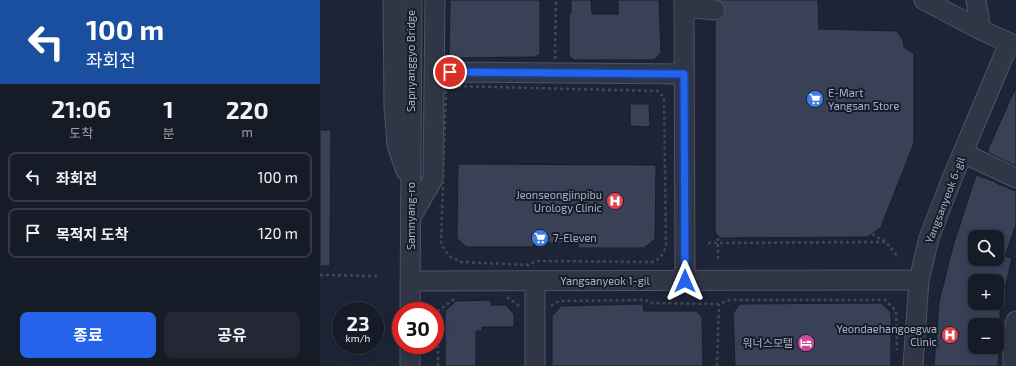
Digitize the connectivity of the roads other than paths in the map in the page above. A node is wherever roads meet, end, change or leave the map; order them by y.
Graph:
1 (393, 0) edge
2 (412, 0) edge
3 (435, 0) edge
4 (924, 0) edge
5 (976, 0) edge
6 (684, 3) edge
7 (715, 10) tunnel mouth
8 (981, 30) junction
9 (1012, 44) edge
10 (435, 72) junction
11 (684, 74) junction
12 (411, 122) joint
13 (963, 153) junction
14 (1016, 178) edge
15 (411, 183) junction
16 (411, 218) junction
17 (919, 280) junction
18 (410, 281) junction
19 (535, 281) junction
20 (685, 281) junction
21 (410, 302) edge
22 (1016, 321) edge
23 (410, 354) edge
24 (410, 366) edge
25 (535, 366) edge
26 (912, 366) edge
27 (1013, 366) edge

1 - 15 street
2 - 12 street, Sapnyanggyo Bridge
3 - 10 street
4 - 8 street
5 - 8 street
6 - 7 street
6 - 11 street
8 - 9 street
9 - 13 street, Yangsanyeok 6-gil
10 - 11 street
10 - 16 street
11 - 20 street
12 - 15 street, Samnyang-ro
13 - 14 street
13 - 17 street, Yangsanyeok 6-gil
15 - 16 street, Samnyang-ro
16 - 18 street, Samnyang-ro
17 - 20 street, Yangsanyeok 1-gil
17 - 26 street, Yangsanyeok 6-gil
18 - 19 street, Yangsanyeok 1-gil
18 - 21 street, Samnyang-ro
19 - 20 street, Yangsanyeok 1-gil
19 - 25 street
22 - 27 street
23 - 24 street

